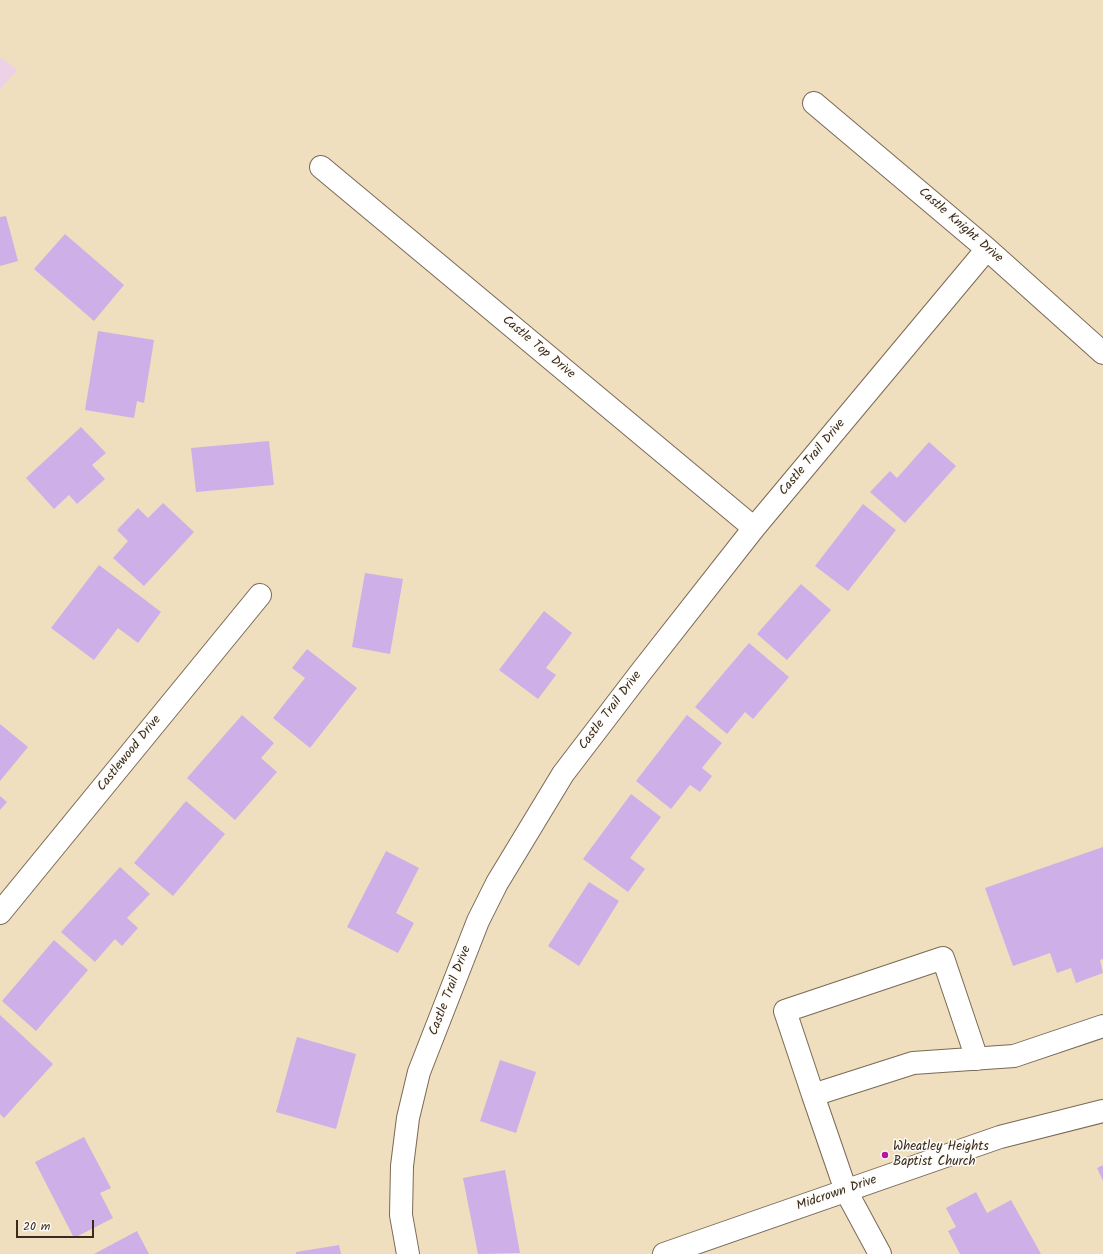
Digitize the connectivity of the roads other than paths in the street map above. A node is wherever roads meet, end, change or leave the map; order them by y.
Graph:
1 (814, 103) dead end
2 (321, 167) dead end
3 (986, 249) junction
4 (1103, 352) edge
5 (754, 528) junction
6 (260, 595) dead end
7 (0, 913) edge
8 (1103, 1026) edge
9 (977, 1059) junction
10 (813, 1095) junction
11 (1103, 1111) edge
12 (846, 1191) junction
13 (408, 1254) edge
14 (664, 1254) edge
15 (880, 1254) edge

1 - 3 street, Castle Knight Drive
2 - 5 street, Castle Top Drive
3 - 4 street, Castle Knight Drive
3 - 5 street, Castle Trail Drive
5 - 13 street, Castle Trail Drive
6 - 7 street, Castlewood Drive
8 - 9 street
9 - 10 street
9 - 10 street
10 - 12 street
11 - 12 street, Midcrown Drive
12 - 14 street, Midcrown Drive
12 - 15 street

